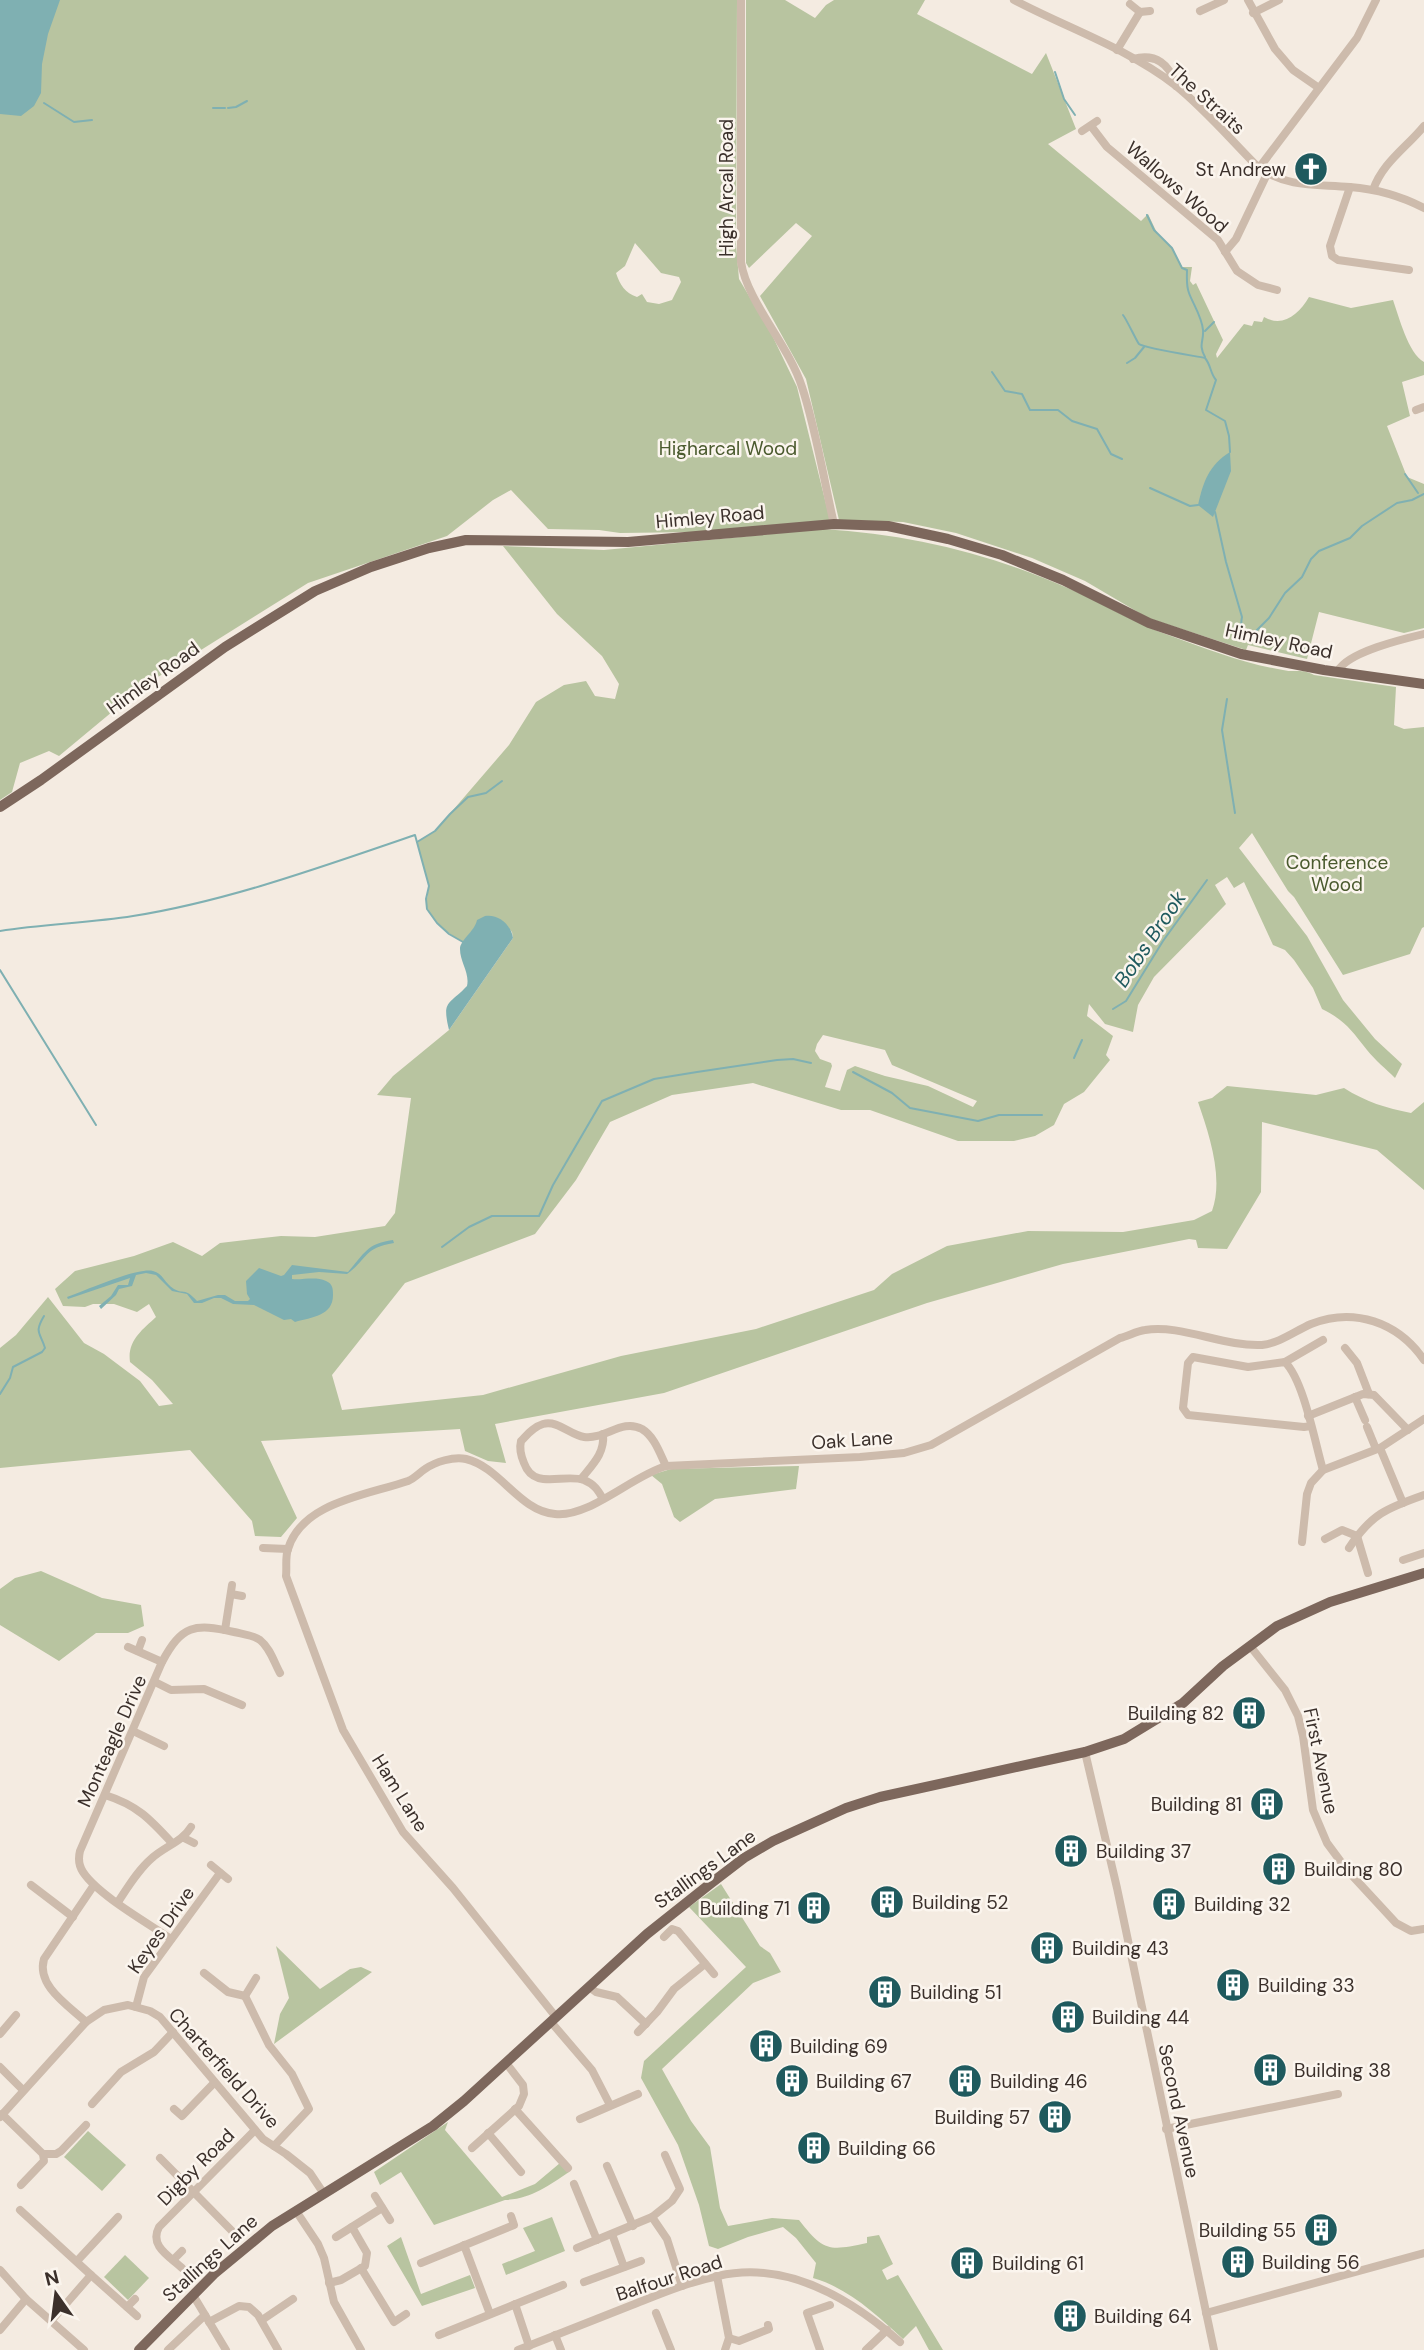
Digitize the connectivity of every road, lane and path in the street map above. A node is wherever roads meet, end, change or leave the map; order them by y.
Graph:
1 (741, 0) edge
2 (1014, 0) edge
3 (1040, 0) edge
4 (1224, 0) edge
5 (1248, 0) edge
6 (1279, 0) edge
7 (1376, 0) edge
8 (1130, 5) dead end
9 (1034, 10) junction
10 (1150, 11) dead end
11 (1140, 12) junction
12 (1198, 12) dead end
13 (1253, 13) junction
14 (1116, 50) junction
15 (1319, 88) junction
16 (1424, 126) edge
17 (1082, 131) dead end
18 (1259, 168) junction
19 (1267, 174) junction
20 (1350, 187) junction
21 (1373, 190) junction
22 (1424, 208) edge
23 (1224, 252) junction
24 (1397, 258) dead end
25 (1395, 268) junction
26 (1409, 270) dead end
27 (1277, 290) dead end
28 (834, 524) junction
29 (1424, 634) edge
30 (1338, 671) junction
31 (1424, 684) edge
32 (0, 807) edge
33 (1323, 1340) dead end
34 (1345, 1348) dead end
35 (1424, 1360) edge
36 (1285, 1362) junction
37 (1369, 1394) junction
38 (1356, 1397) junction
39 (1308, 1416) junction
40 (1424, 1419) edge
41 (1311, 1426) junction
42 (1408, 1430) junction
43 (603, 1434) junction
44 (1378, 1448) junction
45 (666, 1466) junction
46 (1323, 1470) junction
47 (581, 1479) junction
48 (1424, 1495) edge
49 (603, 1499) junction
50 (1403, 1503) junction
51 (1357, 1536) junction
52 (1325, 1539) dead end
53 (1302, 1542) dead end
54 (263, 1548) dead end
55 (1349, 1548) dead end
56 (288, 1549) junction
57 (1424, 1553) edge
58 (1403, 1560) dead end
59 (1368, 1573) dead end
60 (1424, 1573) edge
61 (242, 1596) dead end
62 (225, 1630) junction
63 (142, 1640) dead end
64 (1250, 1646) junction
65 (128, 1647) dead end
66 (138, 1651) junction
67 (162, 1662) junction
68 (280, 1673) dead end
69 (155, 1682) junction
70 (242, 1705) dead end
71 (133, 1731) junction
72 (164, 1746) dead end
73 (1085, 1752) junction
74 (105, 1795) junction
75 (191, 1827) dead end
76 (184, 1838) junction
77 (173, 1843) junction
78 (194, 1843) dead end
79 (211, 1865) dead end
80 (220, 1873) junction
81 (228, 1879) dead end
82 (94, 1885) junction
83 (33, 1901) dead end
84 (118, 1902) junction
85 (73, 1917) junction
86 (1424, 1929) edge
87 (664, 1937) dead end
88 (172, 1939) junction
89 (705, 1964) junction
90 (204, 1973) dead end
91 (713, 1974) dead end
92 (256, 1978) dead end
93 (589, 1987) junction
94 (245, 1996) junction
95 (136, 2007) junction
96 (16, 2015) dead end
97 (0, 2018) edge
98 (554, 2019) junction
99 (86, 2022) junction
100 (646, 2024) junction
101 (7, 2025) junction
102 (173, 2032) junction
103 (638, 2032) dead end
104 (0, 2034) edge
105 (506, 2063) junction
106 (0, 2067) edge
107 (214, 2083) junction
108 (23, 2090) junction
109 (638, 2094) dead end
110 (1338, 2094) dead end
111 (92, 2104) dead end
112 (610, 2105) junction
113 (174, 2109) dead end
114 (515, 2109) junction
115 (1, 2115) edge
116 (580, 2119) dead end
117 (86, 2125) dead end
118 (1166, 2129) junction
119 (255, 2130) junction
120 (488, 2133) junction
121 (274, 2146) junction
122 (472, 2148) dead end
123 (43, 2154) junction
124 (665, 2155) dead end
125 (160, 2158) dead end
126 (607, 2166) dead end
127 (568, 2168) dead end
128 (522, 2172) dead end
129 (573, 2184) dead end
130 (21, 2185) dead end
131 (192, 2192) junction
132 (324, 2194) junction
133 (375, 2196) dead end
134 (382, 2208) junction
135 (20, 2210) dead end
136 (296, 2211) junction
137 (511, 2216) dead end
138 (652, 2217) junction
139 (28, 2218) junction
140 (390, 2220) dead end
141 (116, 2224) dead end
142 (22, 2226) dead end
143 (633, 2226) junction
144 (352, 2227) junction
145 (233, 2232) dead end
146 (612, 2234) junction
147 (336, 2237) dead end
148 (597, 2240) junction
149 (464, 2245) junction
150 (577, 2248) dead end
151 (181, 2251) dead end
152 (1424, 2253) edge
153 (173, 2260) junction
154 (77, 2261) junction
155 (640, 2261) dead end
156 (421, 2263) dead end
157 (624, 2267) junction
158 (181, 2268) dead end
159 (361, 2268) junction
160 (0, 2270) edge
161 (91, 2275) junction
162 (717, 2276) junction
163 (584, 2281) dead end
164 (329, 2283) junction
165 (564, 2285) dead end
166 (682, 2286) junction
167 (193, 2295) junction
168 (26, 2299) junction
169 (135, 2299) dead end
170 (293, 2299) dead end
171 (515, 2304) junction
172 (830, 2305) dead end
173 (127, 2307) junction
174 (1206, 2312) junction
175 (656, 2313) dead end
176 (406, 2314) dead end
177 (490, 2315) junction
178 (137, 2316) dead end
179 (207, 2319) junction
180 (52, 2320) junction
181 (261, 2320) junction
182 (768, 2325) dead end
183 (0, 2330) edge
184 (887, 2330) junction
185 (439, 2335) dead end
186 (555, 2335) junction
187 (729, 2337) junction
188 (900, 2342) dead end
189 (529, 2346) junction
190 (84, 2350) edge
191 (139, 2350) edge
192 (167, 2350) edge
193 (226, 2350) edge
194 (278, 2350) edge
195 (361, 2350) edge
196 (518, 2350) edge
197 (561, 2350) edge
198 (671, 2350) edge
199 (723, 2350) edge
200 (820, 2350) edge
201 (866, 2350) edge
202 (1214, 2350) edge

1 - 28 street, High Arcal Road
2 - 9 street, The Straits
3 - 9 street
4 - 12 street
5 - 13 street
6 - 13 street
7 - 15 street
8 - 11 street
9 - 14 street, The Straits
10 - 11 street
11 - 14 street
13 - 15 street
14 - 18 street, The Straits
15 - 18 street
16 - 21 street
17 - 23 street, Wallows Wood
18 - 19 street, The Straits
19 - 20 street, The Straits
19 - 23 street
20 - 21 street, The Straits
20 - 25 street
21 - 22 street, The Straits
23 - 27 street, Wallows Wood
24 - 25 street
25 - 26 street
28 - 30 main road, Himley Road
28 - 32 main road, Himley Road
29 - 30 street
30 - 31 main road, Himley Road
33 - 36 street
34 - 37 street
35 - 45 street, Oak Lane
36 - 39 street
36 - 41 street
37 - 38 street
37 - 42 street
38 - 39 street
38 - 44 street
39 - 41 street
40 - 42 street
41 - 46 street
42 - 44 street
43 - 45 street
43 - 47 street
43 - 47 street
44 - 46 street
44 - 50 street
45 - 49 street, Oak Lane
46 - 53 street
47 - 49 street
48 - 50 street
49 - 56 street, Oak Lane
50 - 51 street
51 - 52 street
51 - 55 street
51 - 59 street
54 - 56 street
56 - 98 street, Ham Lane
57 - 58 street
60 - 64 main road, Stallings Lane
61 - 62 street
62 - 67 street, Monteagle Drive
62 - 68 street, Monteagle Drive
63 - 66 street
64 - 73 main road, Stallings Lane
64 - 86 street, First Avenue
65 - 66 street
66 - 67 street
67 - 69 street, Monteagle Drive
69 - 70 street
69 - 71 street, Monteagle Drive
71 - 72 street
71 - 74 street, Monteagle Drive
73 - 93 main road, Stallings Lane
73 - 118 street, Second Avenue
74 - 77 street
74 - 82 street, Monteagle Drive
75 - 76 street
76 - 77 street
76 - 78 street
77 - 84 street
79 - 80 street
80 - 81 street
80 - 88 street, Keyes Drive
82 - 84 street, Monteagle Drive
82 - 85 street
83 - 85 street
84 - 88 street, Monteagle Drive
85 - 99 street
87 - 89 street
88 - 95 street, Keyes Drive
89 - 91 street
89 - 100 street
90 - 94 street
92 - 94 street
93 - 98 main road, Stallings Lane
93 - 100 street
94 - 121 street
95 - 99 street
95 - 102 street, Charterfield Drive
96 - 101 street
97 - 101 street
98 - 105 main road, Stallings Lane
98 - 112 street, Ham Lane
99 - 108 street
100 - 103 street
101 - 104 street
102 - 107 street, Charterfield Drive
102 - 111 street
105 - 114 street
105 - 132 main road, Stallings Lane
106 - 108 street
107 - 113 street
107 - 119 street, Charterfield Drive
108 - 115 street
109 - 112 street
110 - 118 street
112 - 116 street
114 - 120 street
114 - 127 street
115 - 123 street
117 - 123 street
118 - 174 street, Second Avenue
119 - 121 street, Charterfield Drive
119 - 131 street, Digby Road
120 - 122 street
120 - 128 street
121 - 132 street, Charterfield Drive
123 - 130 street
124 - 138 street
125 - 131 street
126 - 143 street
129 - 148 street
131 - 145 street
131 - 153 street, Digby Road
132 - 136 main road, Stallings Lane
133 - 134 street
134 - 140 street
134 - 144 street
135 - 139 street
136 - 164 street
136 - 167 main road, Stallings Lane
137 - 149 street
138 - 143 street
138 - 166 street
139 - 142 street
139 - 154 street
141 - 154 street
143 - 146 street
144 - 147 street
144 - 159 street
146 - 148 street
146 - 157 street
148 - 150 street
149 - 156 street
149 - 177 street
151 - 153 street
152 - 174 street
153 - 158 street, Digby Road
154 - 161 street
155 - 157 street
157 - 163 street
159 - 164 street
159 - 176 street
160 - 168 street
161 - 173 street
161 - 180 street
162 - 166 street, Balfour Road
162 - 184 street, Balfour Road
162 - 187 street
164 - 195 street
165 - 171 street
166 - 186 street, Balfour Road
167 - 179 street
167 - 191 main road, Stallings Lane
168 - 180 street
168 - 183 street
169 - 173 street
170 - 181 street
171 - 177 street
171 - 189 street
172 - 200 street
173 - 178 street
174 - 202 street, Second Avenue
175 - 198 street
177 - 185 street
179 - 181 street
179 - 192 street
179 - 193 street
180 - 190 street
181 - 194 street
182 - 187 street
184 - 188 street, Balfour Road
184 - 201 street
186 - 189 street, Balfour Road
186 - 197 street
187 - 199 street
189 - 196 street, Balfour Road

